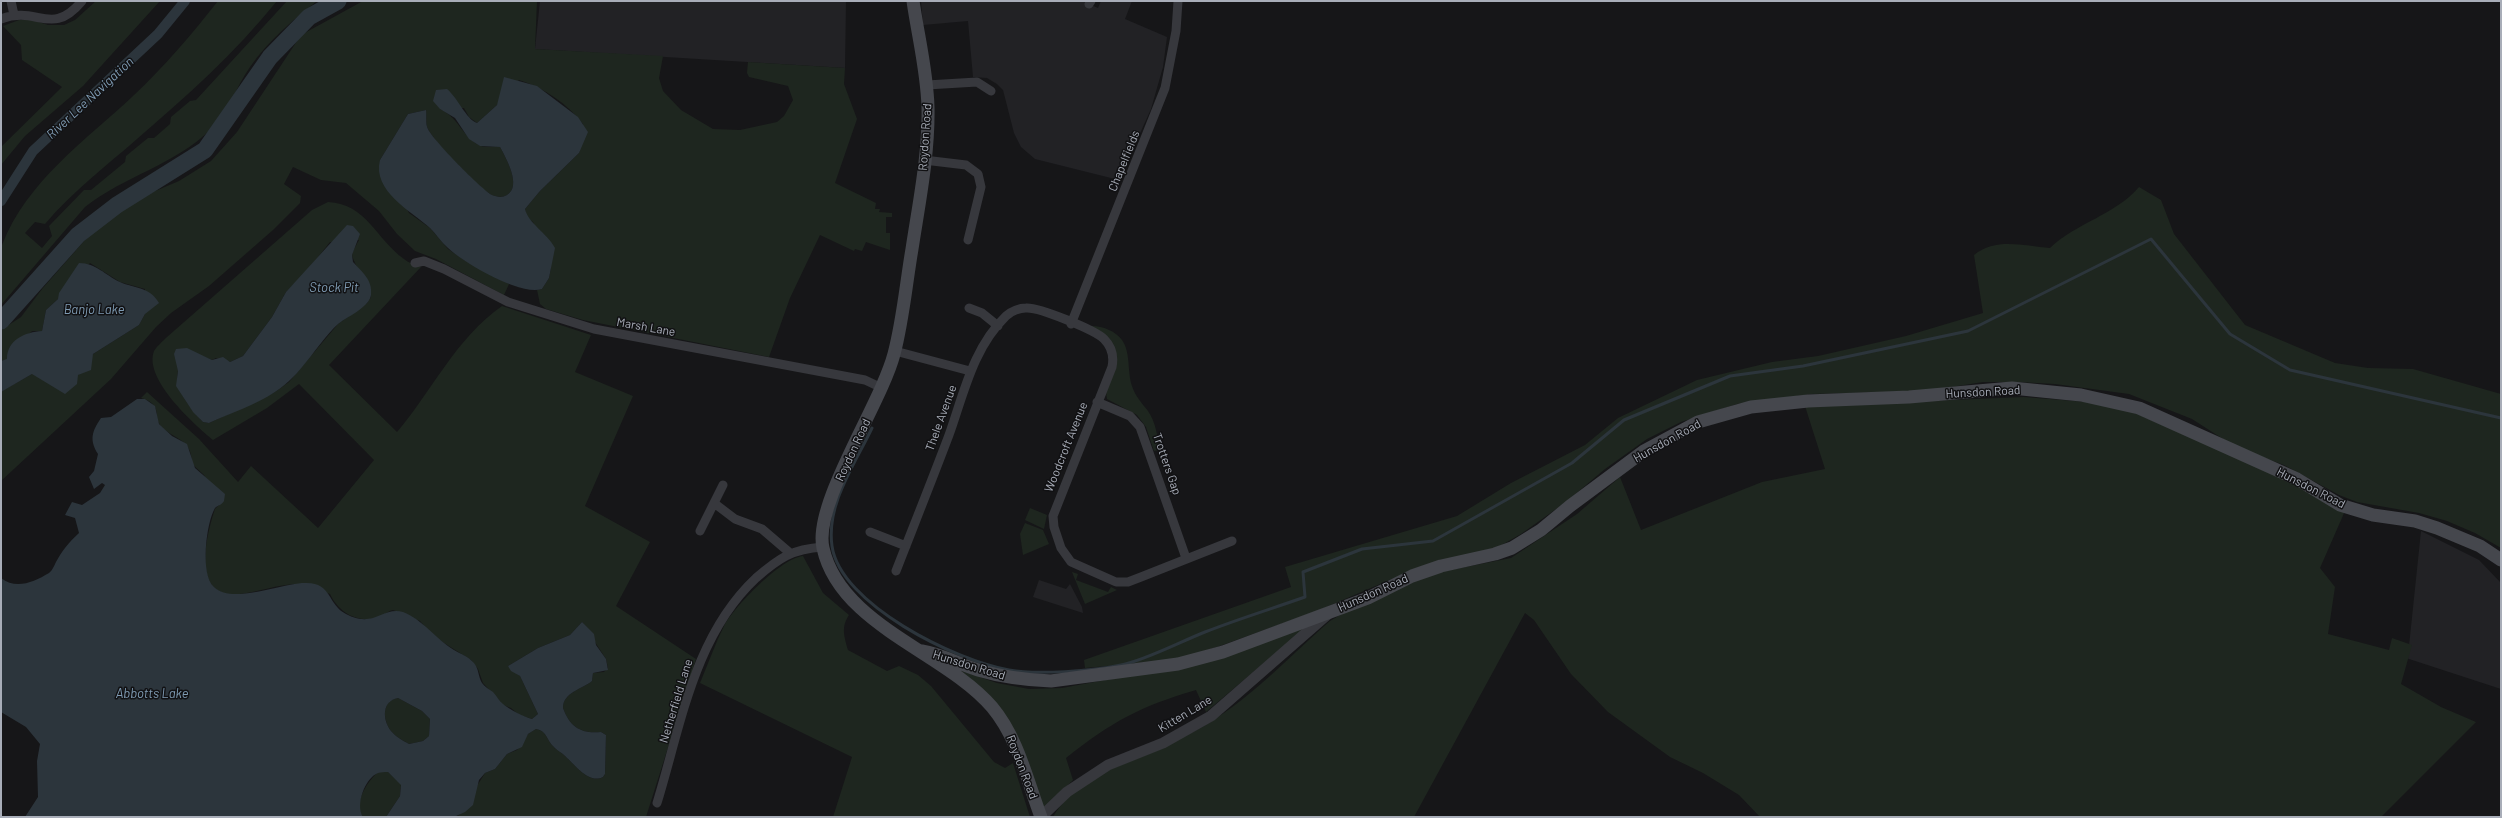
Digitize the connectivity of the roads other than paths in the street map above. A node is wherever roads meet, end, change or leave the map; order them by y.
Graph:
1 (11, 1) edge
2 (82, 1) edge
3 (913, 1) edge
4 (1178, 1) edge
5 (14, 15) junction
6 (1, 19) edge
7 (927, 86) junction
8 (991, 90) dead end
9 (924, 160) junction
10 (968, 240) dead end
11 (415, 262) dead end
12 (969, 308) dead end
13 (1071, 324) junction
14 (998, 326) junction
15 (895, 351) junction
16 (970, 371) junction
17 (882, 388) junction
18 (1097, 402) junction
19 (723, 485) dead end
20 (714, 503) junction
21 (700, 532) dead end
22 (870, 532) dead end
23 (1232, 541) dead end
24 (906, 546) junction
25 (823, 547) junction
26 (790, 553) junction
27 (1186, 558) junction
28 (2501, 560) edge
29 (896, 571) dead end
30 (1329, 612) junction
31 (922, 651) junction
32 (657, 803) dead end
33 (1041, 817) edge

1 - 5 street
2 - 5 street
3 - 7 main road, Roydon Road
4 - 13 street, Chapelfields
5 - 6 street
7 - 8 street
7 - 9 main road, Roydon Road
9 - 10 street
9 - 15 main road, Roydon Road
11 - 17 street, Marsh Lane
12 - 14 street
13 - 14 street, Woodcroft Avenue
13 - 18 street, Woodcroft Avenue
14 - 16 street, Woodcroft Avenue
15 - 16 street, Thele Avenue
15 - 17 main road, Roydon Road
16 - 24 street, Thele Avenue
17 - 25 main road, Roydon Road
18 - 27 street, Trotters Gap
18 - 27 street, Woodcroft Avenue
19 - 20 street
20 - 21 street
20 - 26 street
22 - 24 street
23 - 27 street, Woodcroft Avenue
24 - 29 street, Thele Avenue
25 - 26 street, Netherfield Lane
25 - 31 main road, Roydon Road
26 - 32 street, Netherfield Lane
28 - 30 main road, Hunsdon Road
30 - 31 main road, Hunsdon Road
30 - 33 street, Kitten Lane
31 - 33 main road, Roydon Road

